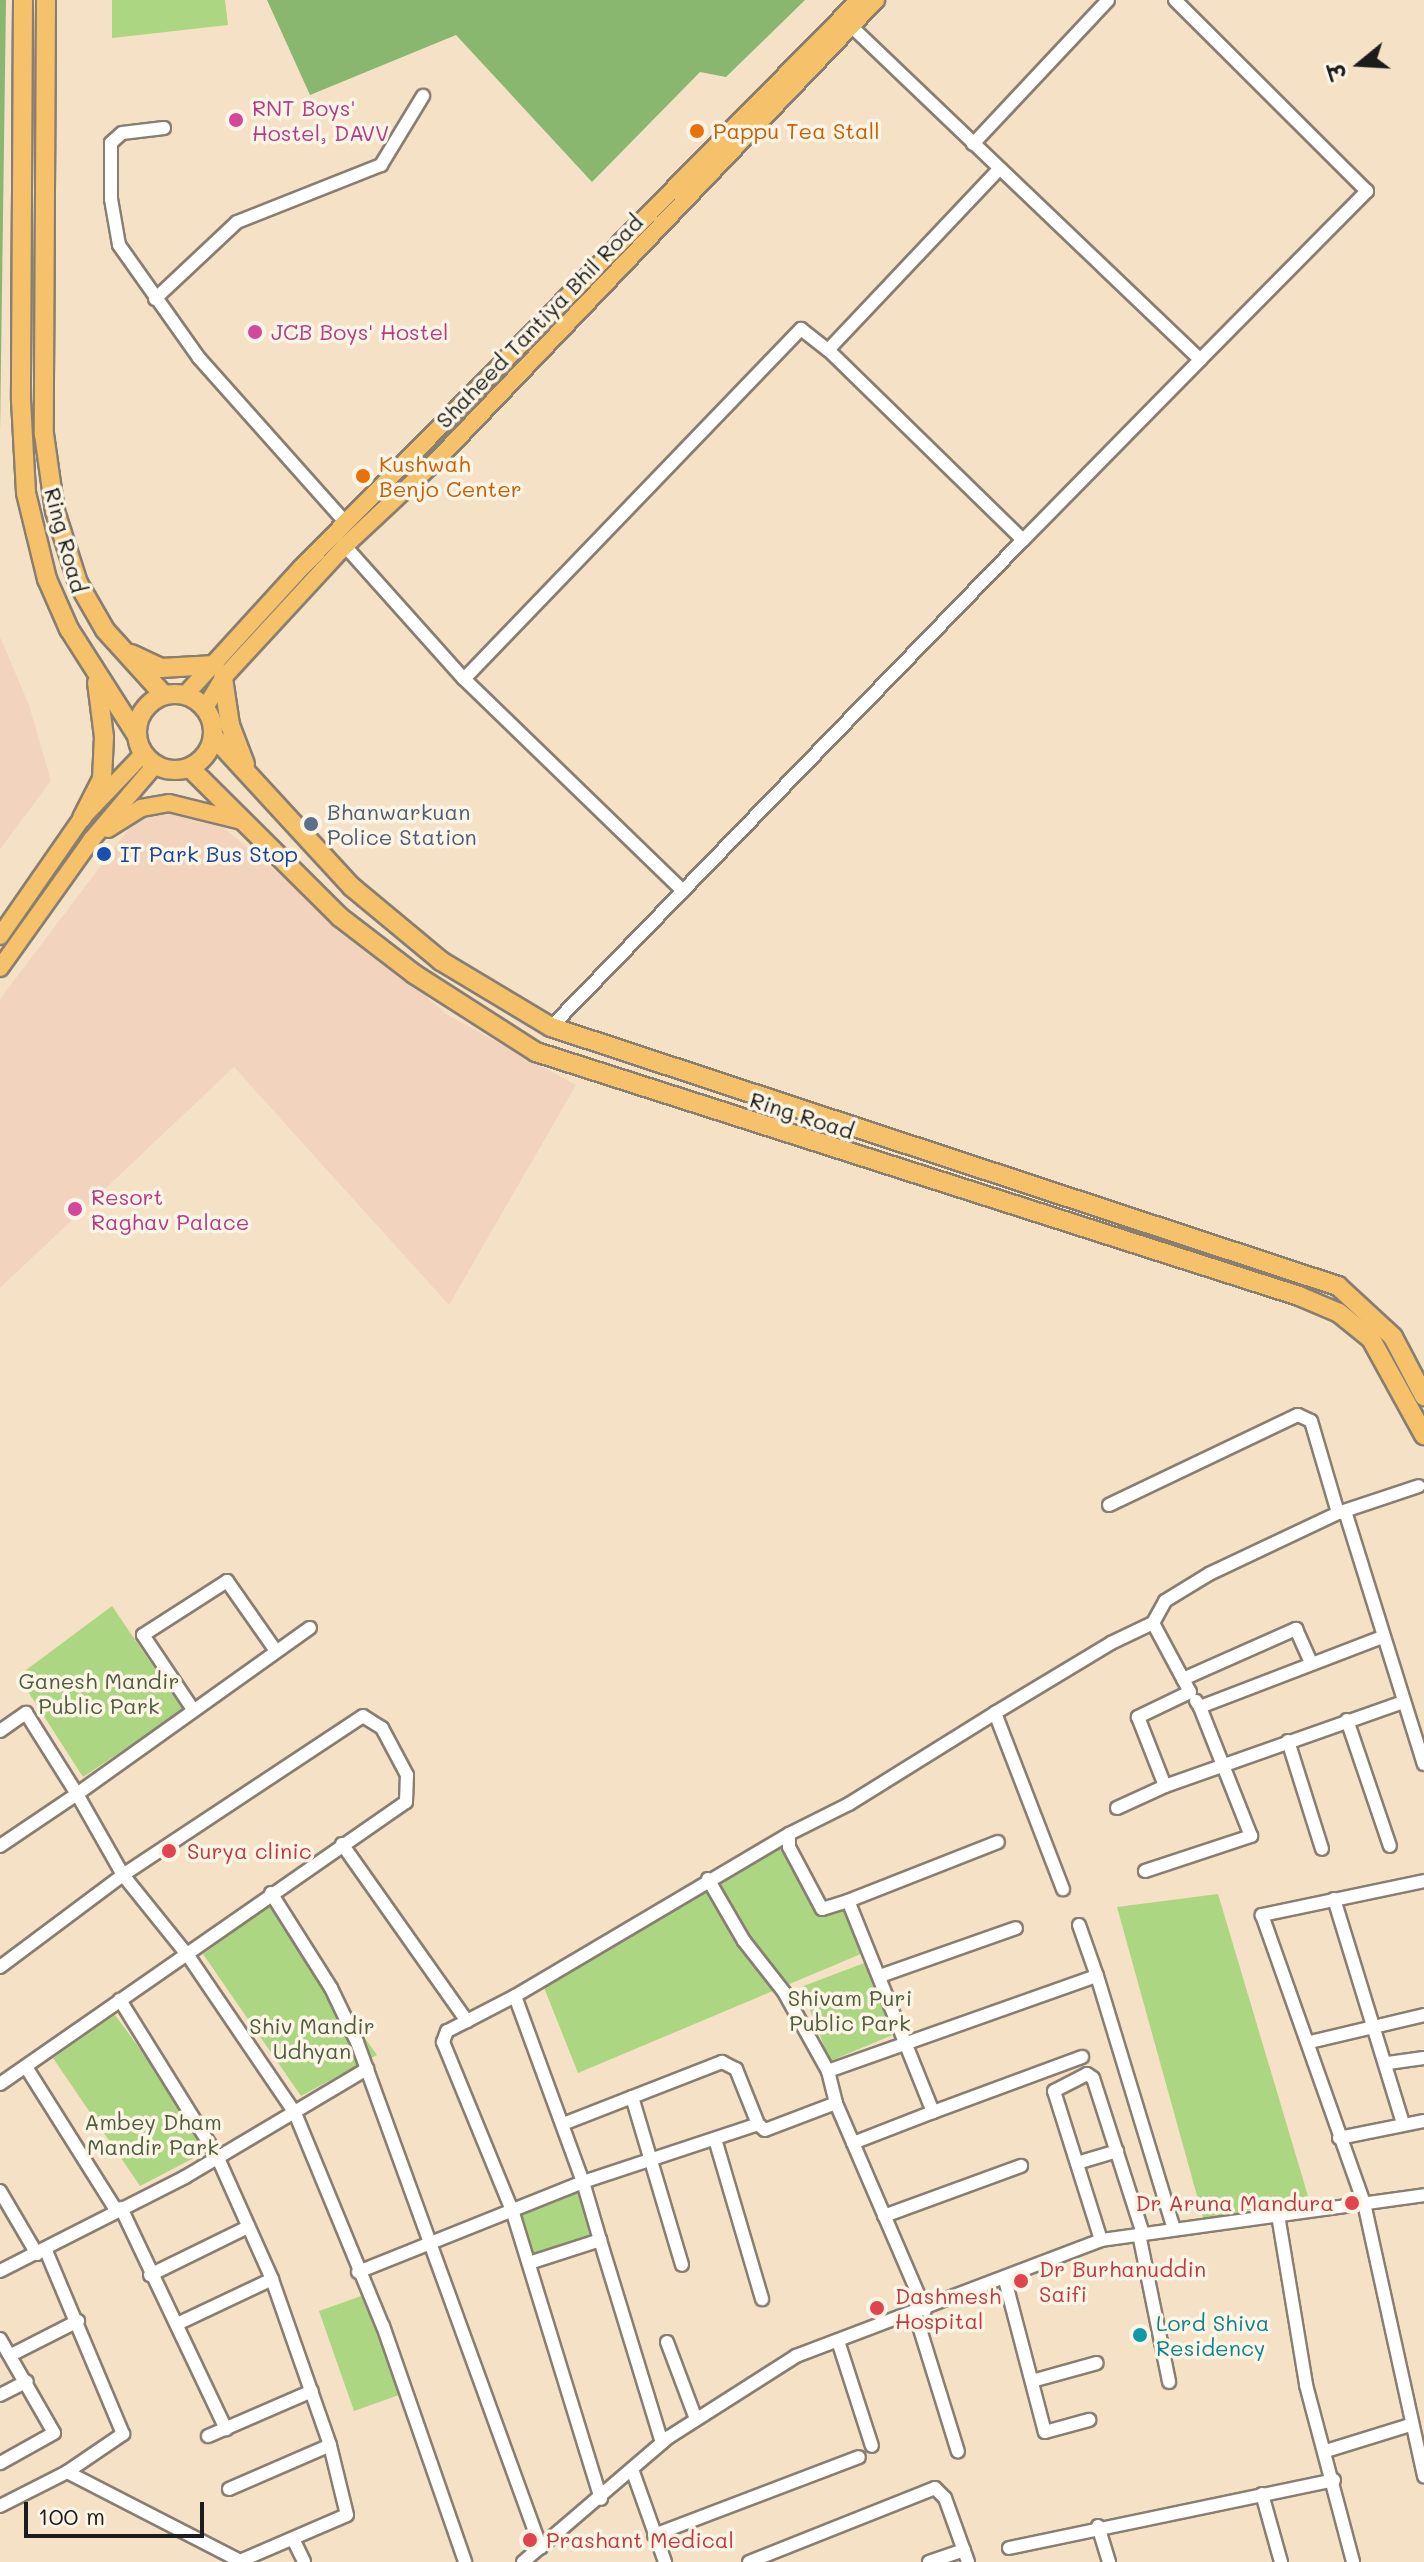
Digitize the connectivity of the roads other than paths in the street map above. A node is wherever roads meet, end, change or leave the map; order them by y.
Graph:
1 (23, 0) edge
2 (46, 0) edge
3 (1108, 0) edge
4 (1175, 0) edge
5 (866, 2) edge
6 (851, 26) junction
7 (423, 96) dead end
8 (164, 128) dead end
9 (973, 144) junction
10 (999, 169) junction
11 (155, 299) junction
12 (828, 350) junction
13 (1200, 360) junction
14 (55, 511) junction
15 (346, 523) junction
16 (1023, 540) junction
17 (345, 546) junction
18 (219, 671) junction
19 (96, 674) junction
20 (464, 679) junction
21 (164, 695) junction
22 (185, 695) junction
23 (205, 708) junction
24 (136, 734) junction
25 (213, 736) junction
26 (149, 760) junction
27 (190, 768) junction
28 (251, 778) junction
29 (82, 818) junction
30 (242, 821) junction
31 (92, 839) junction
32 (683, 891) junction
33 (0, 936) edge
34 (0, 968) edge
35 (551, 1027) junction
36 (1424, 1396) edge
37 (1424, 1435) edge
38 (1422, 1485) edge
39 (1424, 1500) edge
40 (1109, 1505) dead end
41 (1341, 1512) junction
42 (1153, 1623) junction
43 (310, 1628) dead end
44 (1382, 1637) junction
45 (276, 1651) junction
46 (1311, 1663) junction
47 (1183, 1679) junction
48 (1190, 1692) junction
49 (1404, 1702) junction
50 (1200, 1707) junction
51 (192, 1708) junction
52 (995, 1713) junction
53 (1347, 1720) junction
54 (0, 1731) edge
55 (1288, 1741) junction
56 (1224, 1764) junction
57 (1424, 1764) edge
58 (1165, 1786) junction
59 (77, 1794) junction
60 (1117, 1808) dead end
61 (789, 1834) junction
62 (2, 1841) edge
63 (998, 1842) dead end
64 (342, 1844) junction
65 (1390, 1846) dead end
66 (1322, 1849) dead end
67 (1145, 1871) dead end
68 (123, 1875) junction
69 (708, 1879) junction
70 (1424, 1881) edge
71 (1063, 1889) dead end
72 (271, 1893) junction
73 (1334, 1899) junction
74 (848, 1901) junction
75 (1079, 1925) dead end
76 (1016, 1928) dead end
77 (189, 1957) junction
78 (0, 1967) edge
79 (880, 1976) junction
80 (1097, 1976) junction
81 (515, 1996) junction
82 (120, 2000) junction
83 (1424, 2015) edge
84 (467, 2021) junction
85 (1376, 2025) junction
86 (1310, 2042) junction
87 (908, 2044) junction
88 (1082, 2057) dead end
89 (1424, 2058) edge
90 (1388, 2063) junction
91 (26, 2067) junction
92 (367, 2069) junction
93 (828, 2071) junction
94 (0, 2084) edge
95 (632, 2097) junction
96 (836, 2103) junction
97 (933, 2112) junction
98 (295, 2113) junction
99 (1424, 2121) edge
100 (1403, 2123) junction
101 (563, 2124) junction
102 (758, 2124) junction
103 (1339, 2138) junction
104 (715, 2139) junction
105 (853, 2143) junction
106 (1117, 2151) junction
107 (217, 2156) junction
108 (653, 2162) junction
109 (1077, 2163) junction
110 (1021, 2166) dead end
111 (583, 2182) junction
112 (0, 2191) edge
113 (1424, 2195) edge
114 (1364, 2203) junction
115 (119, 2209) junction
116 (513, 2213) junction
117 (1278, 2215) junction
118 (884, 2216) junction
119 (246, 2228) junction
120 (1174, 2229) junction
121 (1141, 2234) junction
122 (600, 2240) junction
123 (1101, 2240) junction
124 (431, 2243) junction
125 (41, 2253) junction
126 (529, 2263) junction
127 (682, 2265) dead end
128 (0, 2271) edge
129 (358, 2272) junction
130 (150, 2275) junction
131 (272, 2279) junction
132 (1005, 2280) junction
133 (762, 2299) dead end
134 (920, 2311) junction
135 (78, 2321) junction
136 (177, 2324) junction
137 (0, 2339) edge
138 (838, 2341) junction
139 (667, 2342) dead end
140 (13, 2354) junction
141 (1097, 2363) dead end
142 (27, 2381) junction
143 (1032, 2381) junction
144 (1169, 2382) dead end
145 (312, 2391) junction
146 (0, 2395) edge
147 (696, 2419) junction
148 (1089, 2420) dead end
149 (1410, 2425) junction
150 (226, 2429) junction
151 (208, 2436) dead end
152 (662, 2443) junction
153 (330, 2445) junction
154 (872, 2446) dead end
155 (1326, 2451) junction
156 (958, 2452) dead end
157 (859, 2457) dead end
158 (0, 2463) edge
159 (67, 2472) junction
160 (633, 2472) junction
161 (1424, 2476) edge
162 (1334, 2480) junction
163 (229, 2489) dead end
164 (1262, 2494) junction
165 (601, 2499) junction
166 (0, 2506) edge
167 (1098, 2526) junction
168 (654, 2535) junction
169 (293, 2539) junction
170 (541, 2548) junction
171 (1009, 2548) dead end
172 (966, 2556) edge
173 (304, 2562) edge
174 (465, 2562) edge
175 (523, 2562) edge
176 (665, 2562) edge
177 (749, 2562) edge
178 (929, 2562) edge
179 (1109, 2562) edge
180 (1281, 2562) edge
181 (1353, 2562) edge

1 - 19 highway, Ring Road
2 - 14 highway, Ring Road
3 - 9 street
4 - 13 street
5 - 6 main road, Shaheed Tantiya Bhil Road
5 - 15 main road, Shaheed Tantiya Bhil Road
6 - 9 street
6 - 17 main road, Shaheed Tantiya Bhil Road
7 - 11 street
8 - 11 street
9 - 10 street
10 - 12 street
10 - 13 street
11 - 15 street
12 - 16 street
12 - 20 street
13 - 16 street
14 - 18 highway
14 - 21 highway, Ring Road
15 - 18 main road, Shaheed Tantiya Bhil Road
16 - 32 street
17 - 18 main road, Shaheed Tantiya Bhil Road
17 - 20 street
18 - 22 main road, Shaheed Tantiya Bhil Road
18 - 23 main road, Shaheed Tantiya Bhil Road
18 - 28 highway
19 - 24 highway, Ring Road
19 - 29 highway
20 - 32 street
21 - 22 highway
21 - 24 highway
22 - 23 highway
23 - 25 highway
24 - 26 highway
25 - 27 highway
25 - 28 highway, Ring Road
26 - 27 highway
26 - 29 main road
26 - 31 main road
27 - 30 highway, Ring Road
28 - 35 highway, Ring Road
29 - 33 main road
30 - 31 main road
30 - 37 highway, Ring Road
31 - 34 main road
32 - 35 street
35 - 36 highway, Ring Road
38 - 39 street
38 - 41 street
40 - 41 street
41 - 42 street
41 - 44 street
42 - 47 street
42 - 52 street
43 - 45 street
44 - 46 street
44 - 49 street
45 - 51 street
45 - 51 street
46 - 47 street
46 - 50 street
47 - 48 street
48 - 50 street
48 - 58 street
49 - 53 street
49 - 57 street
50 - 56 street
51 - 59 street
52 - 61 street
52 - 71 street
53 - 55 street
53 - 65 street
54 - 59 street
55 - 56 street
55 - 66 street
56 - 58 street
56 - 67 street
58 - 60 street
59 - 62 street
59 - 68 street
61 - 69 street
61 - 74 street
63 - 74 street
64 - 68 street
64 - 72 street
64 - 84 street
68 - 77 street
68 - 78 street
69 - 81 street
69 - 93 street
70 - 73 street
72 - 77 street
72 - 92 street
73 - 85 street
73 - 86 street
74 - 79 street
75 - 80 street
76 - 79 street
77 - 82 street
77 - 98 street
79 - 87 street
80 - 87 street
80 - 120 street
81 - 84 street
81 - 101 street
82 - 91 street
82 - 107 street
83 - 85 street
84 - 116 street
85 - 86 street
85 - 90 street
86 - 103 street
87 - 93 street
87 - 97 street
88 - 97 street
89 - 90 street
90 - 100 street
91 - 94 street
91 - 115 street
92 - 98 street
92 - 124 street
93 - 96 street
95 - 101 street
95 - 102 street
95 - 108 street
96 - 102 street
96 - 105 street
97 - 105 street
98 - 107 street
98 - 129 street
99 - 100 street
100 - 103 street
101 - 111 street
102 - 104 street
103 - 114 street
104 - 108 street
104 - 133 street
105 - 118 street
106 - 109 street
106 - 109 street
106 - 121 street
107 - 115 street
107 - 119 street
108 - 111 street
108 - 127 street
109 - 123 street
110 - 118 street
111 - 116 street
111 - 122 street
112 - 125 street
113 - 114 street
114 - 117 street
114 - 149 street
115 - 125 street
115 - 130 street
116 - 124 street
116 - 126 street
117 - 120 street
117 - 155 street
118 - 134 street
119 - 130 street
119 - 131 street
120 - 121 street
121 - 123 street
121 - 144 street
122 - 126 street
122 - 152 street
123 - 132 street
124 - 129 street
124 - 170 street
125 - 128 street
125 - 135 street
126 - 165 street
129 - 174 street
130 - 136 street
131 - 136 street
131 - 145 street
132 - 134 street
132 - 143 street
134 - 138 street
134 - 156 street
135 - 140 street
135 - 159 street
136 - 150 street
137 - 140 street
138 - 147 street
138 - 154 street
139 - 147 street
140 - 142 street
141 - 143 street
142 - 146 street
142 - 158 street
143 - 148 street
145 - 150 street
145 - 153 street
147 - 152 street
149 - 155 street
149 - 161 street
150 - 151 street
152 - 160 street
153 - 163 street
153 - 169 street
155 - 162 street
157 - 168 street
159 - 166 street
159 - 169 street
160 - 165 street
160 - 168 street
162 - 164 street
162 - 181 street
164 - 167 street
164 - 180 street
165 - 170 street
167 - 171 street
167 - 179 street
168 - 176 street
169 - 173 street
170 - 175 street
172 - 177 street
172 - 178 street

